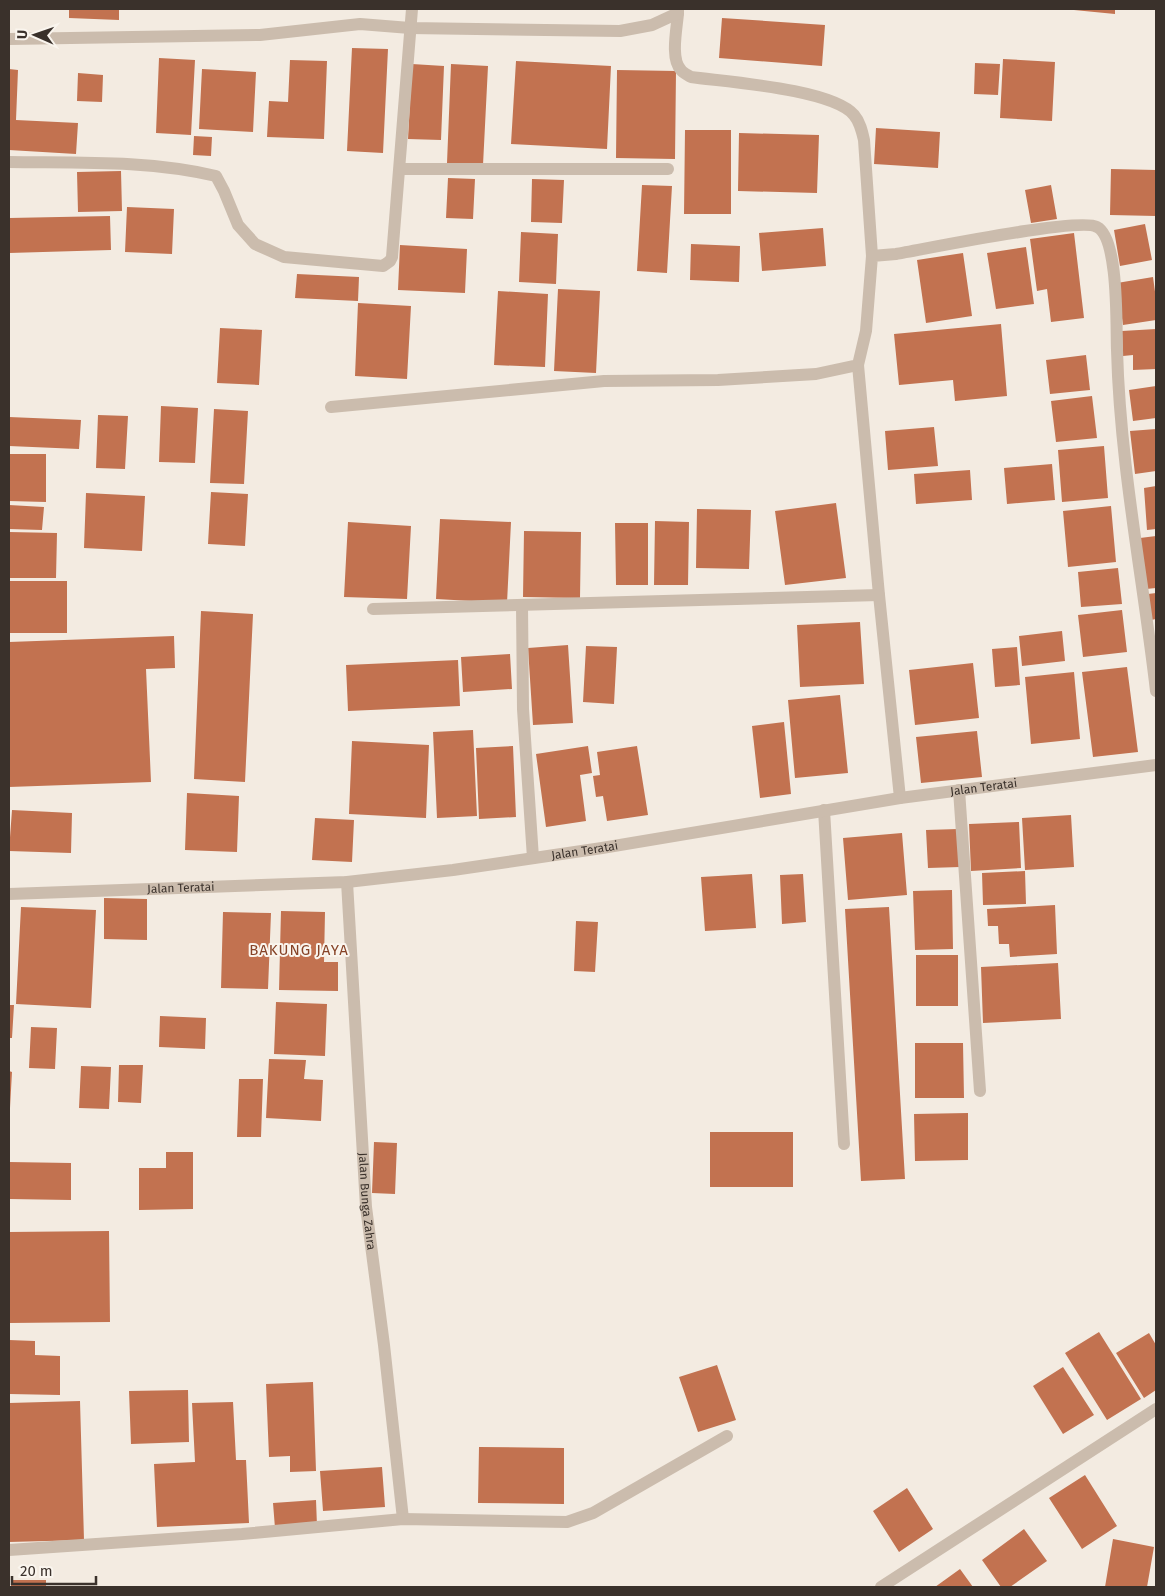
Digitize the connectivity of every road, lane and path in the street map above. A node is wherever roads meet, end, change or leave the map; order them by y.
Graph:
1 (412, 9) edge
2 (678, 11) edge
3 (410, 28) junction
4 (9, 40) edge
5 (9, 162) edge
6 (400, 169) junction
7 (668, 169) dead end
8 (872, 256) junction
9 (858, 365) junction
10 (331, 407) dead end
11 (879, 595) junction
12 (522, 605) junction
13 (373, 609) dead end
14 (1156, 691) edge
15 (1156, 765) edge
16 (959, 790) junction
17 (900, 798) junction
18 (824, 810) junction
19 (533, 858) junction
20 (347, 882) junction
21 (9, 894) edge
22 (980, 1091) dead end
23 (844, 1144) dead end
24 (1156, 1409) edge
25 (727, 1436) dead end
26 (403, 1519) junction
27 (9, 1550) edge
28 (881, 1587) edge

1 - 3 street
2 - 3 street
2 - 8 street
3 - 4 street
3 - 6 street
5 - 6 street
6 - 7 street
8 - 9 street
8 - 14 street
9 - 10 street
9 - 11 street
11 - 12 street
11 - 17 street
12 - 13 street
12 - 19 street
15 - 16 street, Jalan Teratai
16 - 17 street, Jalan Teratai
16 - 22 street
17 - 18 street, Jalan Teratai
18 - 19 street, Jalan Teratai
18 - 23 street
19 - 20 street, Jalan Teratai
20 - 21 street, Jalan Teratai
20 - 26 street, Jalan Bunga Zahra
24 - 28 street
25 - 26 street
26 - 27 street

